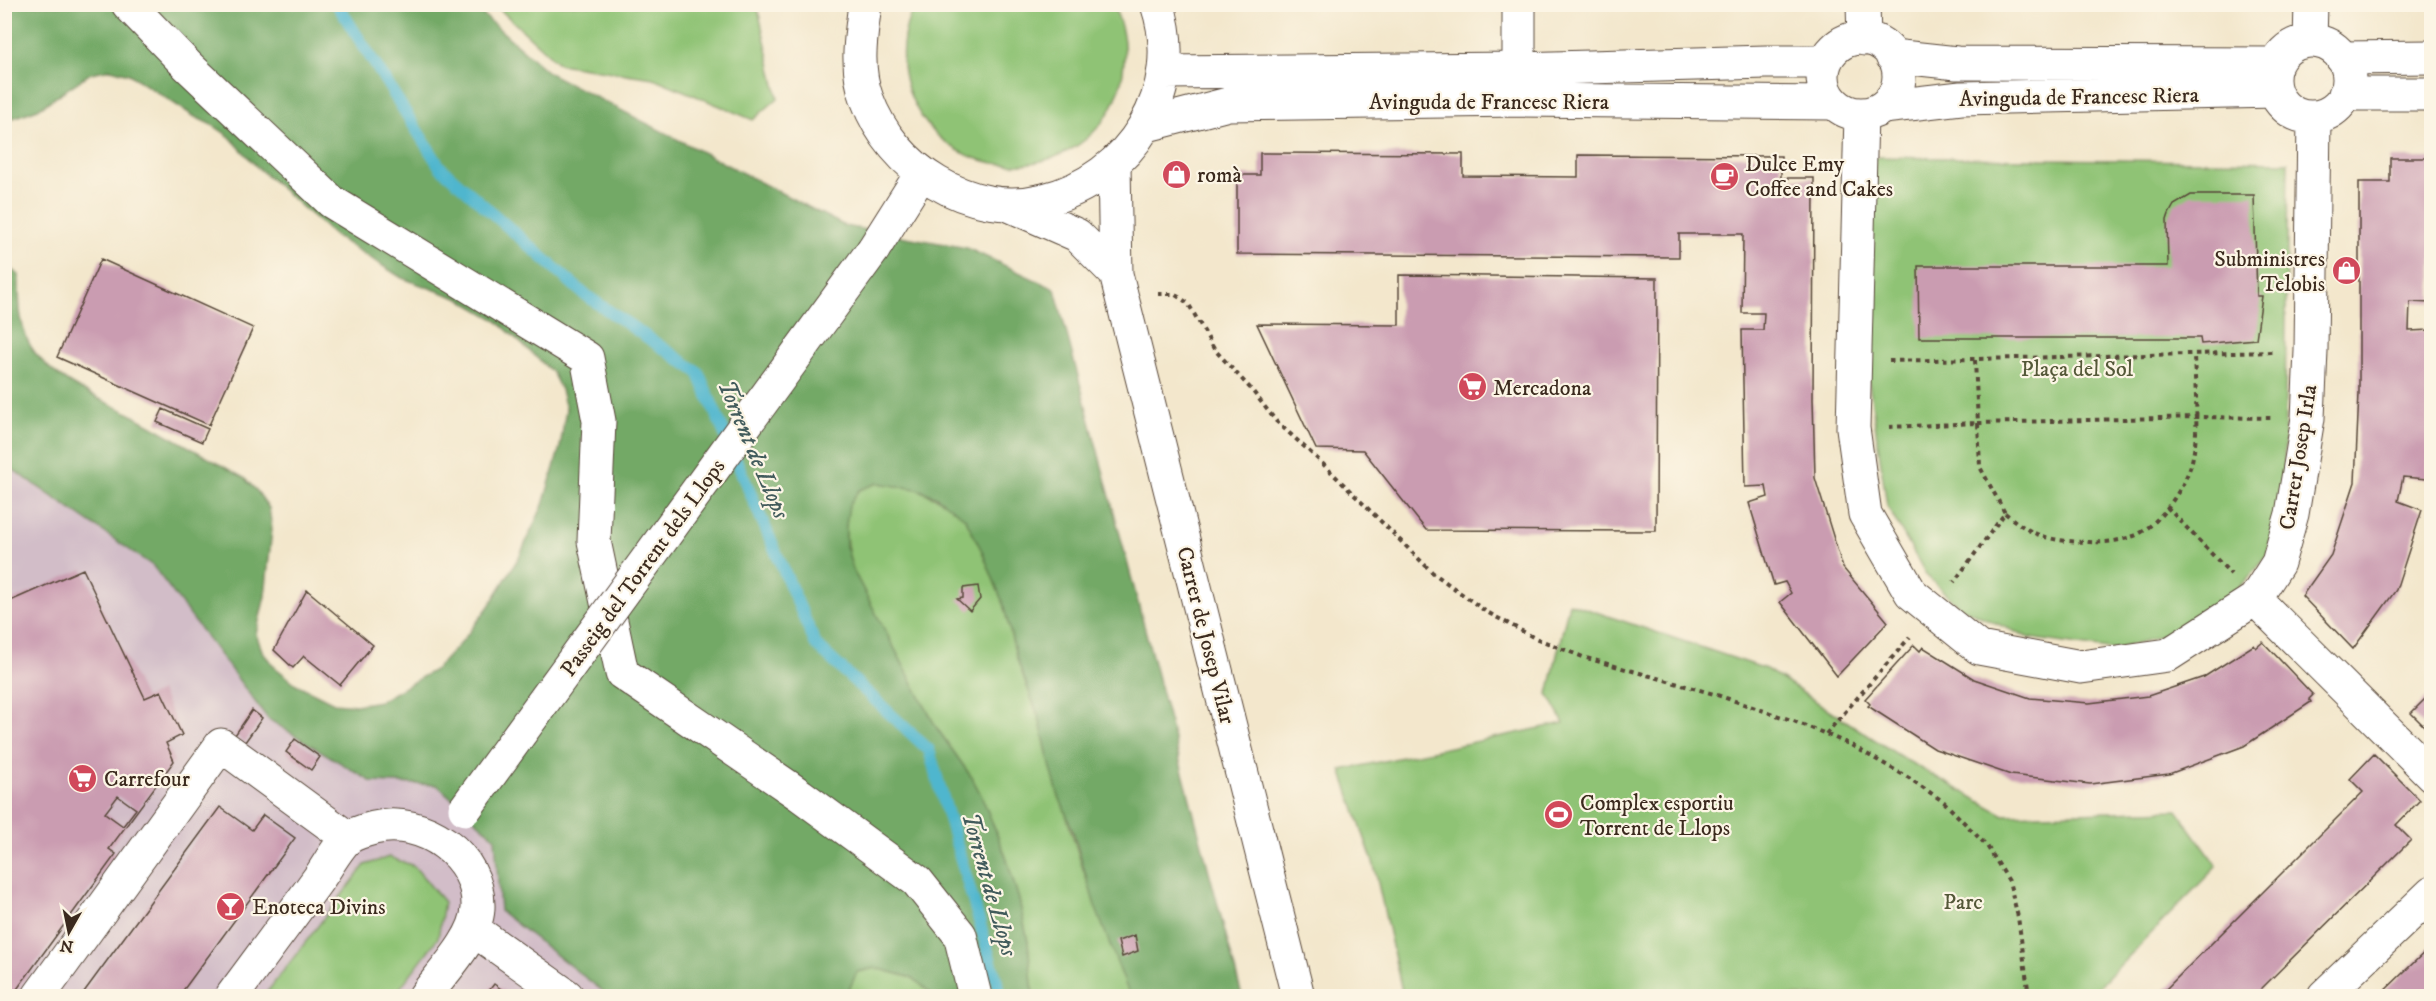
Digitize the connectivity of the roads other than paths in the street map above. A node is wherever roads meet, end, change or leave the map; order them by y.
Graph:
1 (128, 4) edge
2 (866, 4) edge
3 (1156, 4) edge
4 (1519, 4) edge
5 (1863, 4) edge
6 (2310, 4) edge
7 (1864, 39) junction
8 (2310, 41) junction
9 (1892, 56) junction
10 (2432, 57) edge
11 (2342, 58) junction
12 (1825, 62) junction
13 (1164, 72) junction
14 (2275, 78) junction
15 (1519, 84) junction
16 (2344, 94) junction
17 (2432, 94) edge
18 (1859, 108) junction
19 (2314, 117) junction
20 (1147, 125) junction
21 (1114, 165) junction
22 (921, 174) junction
23 (1003, 203) junction
24 (1119, 285) junction
25 (2255, 599) junction
26 (2432, 775) edge
27 (348, 838) junction
28 (443, 841) junction
29 (2432, 893) edge
30 (474, 930) junction
31 (39, 996) edge
32 (232, 996) edge
33 (425, 996) edge
34 (567, 996) edge
35 (975, 996) edge
36 (1298, 996) edge
37 (2324, 996) edge

1 - 35 street
2 - 22 street
3 - 13 street
4 - 15 street
5 - 7 street
6 - 8 street
7 - 9 street
7 - 12 street
8 - 11 street
8 - 14 street
9 - 14 street, Avinguda de Francesc Riera
9 - 18 street
10 - 11 street
11 - 16 street
12 - 15 street, Avinguda de Francesc Riera
12 - 18 street
13 - 15 street, Avinguda de Francesc Riera
13 - 20 street
14 - 18 street, Avinguda de Francesc Riera
14 - 19 street
15 - 18 street, Avinguda de Francesc Riera
15 - 20 street, Avinguda de Francesc Riera
16 - 17 street
16 - 19 street
18 - 25 street, Carrer Josep Irla
19 - 25 street, Carrer Josep Irla
20 - 21 street
21 - 23 street
21 - 24 street, Carrer de Josep Vilar
22 - 23 street
22 - 28 street, Passeig del Torrent dels Llops, bridge
23 - 24 street
24 - 36 street, Carrer de Josep Vilar
25 - 26 street
27 - 28 street
27 - 31 street
27 - 32 street
28 - 30 street
29 - 37 street
30 - 33 street
30 - 34 street

